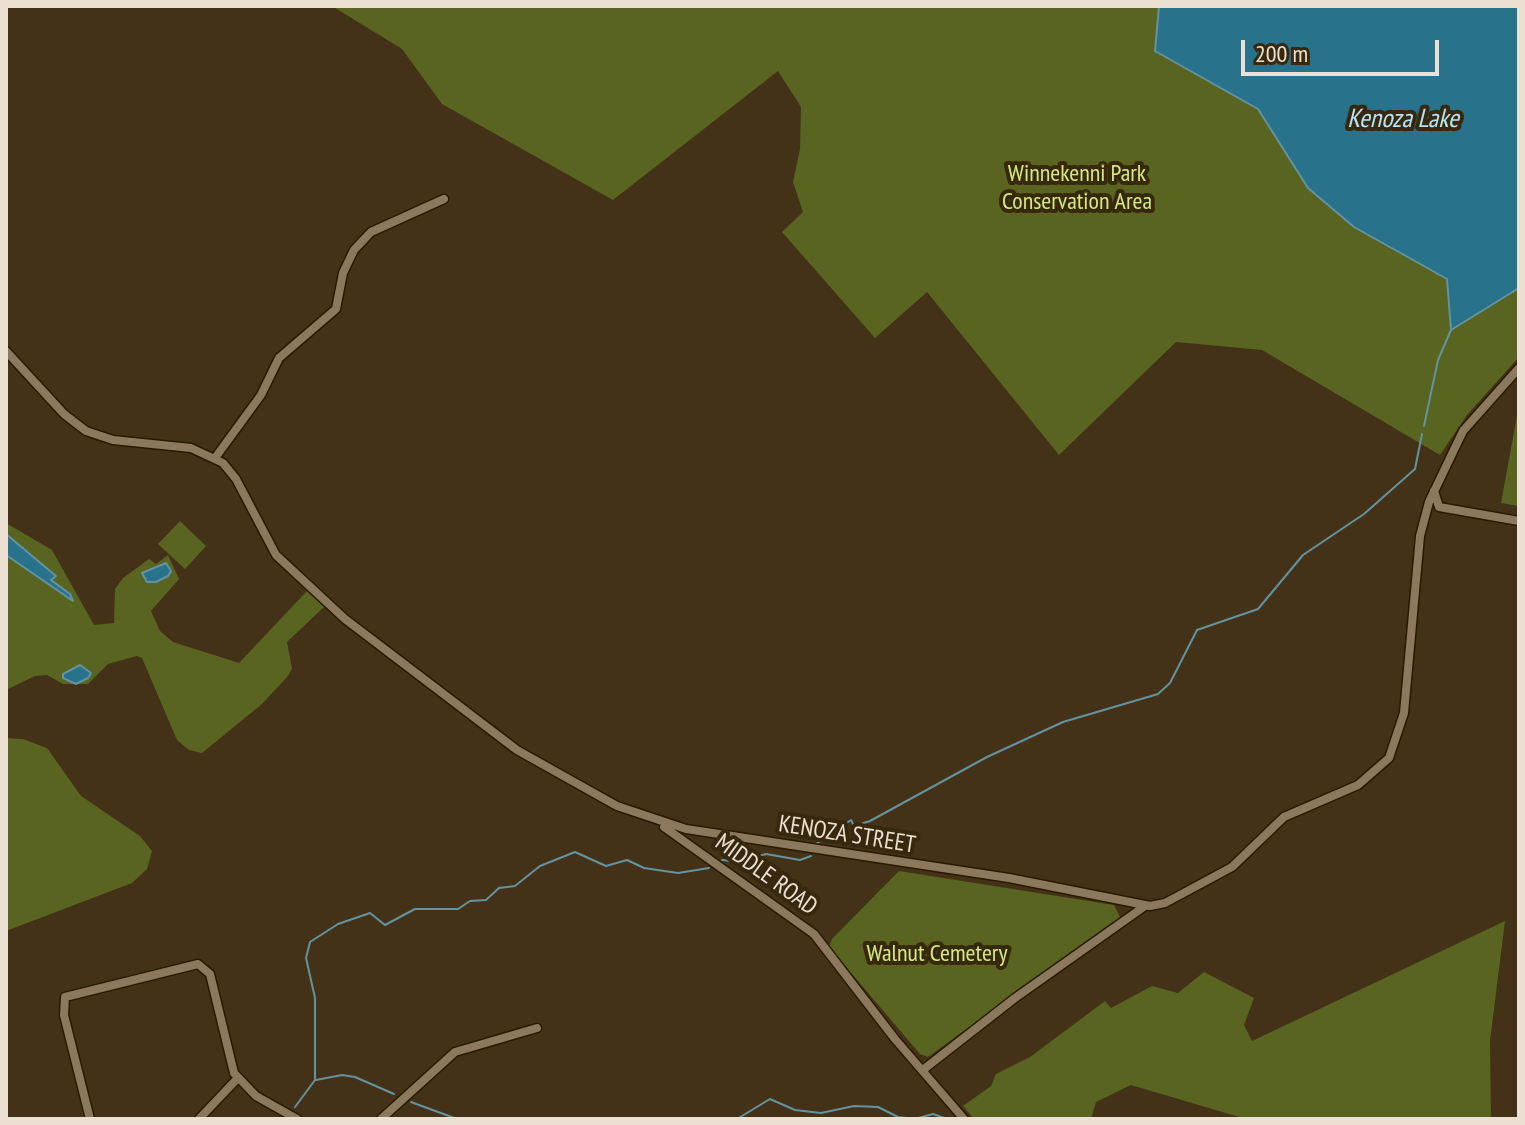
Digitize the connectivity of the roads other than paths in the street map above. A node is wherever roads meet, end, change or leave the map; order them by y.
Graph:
1 (444, 199) dead end
2 (6, 351) edge
3 (1519, 368) edge
4 (215, 458) junction
5 (1434, 490) junction
6 (1519, 521) edge
7 (657, 822) junction
8 (1145, 906) junction
9 (537, 1028) dead end
10 (924, 1069) junction
11 (237, 1079) junction
12 (90, 1119) edge
13 (199, 1119) edge
14 (297, 1119) edge
15 (381, 1119) edge
16 (964, 1119) edge

1 - 4 street
2 - 4 street
3 - 5 street, KENOZA STREET
4 - 7 street, KENOZA STREET
5 - 6 street
5 - 8 street, KENOZA STREET
7 - 8 street, KENOZA STREET
7 - 10 street, MIDDLE ROAD
8 - 10 street
9 - 15 street
10 - 16 street, MIDDLE ROAD
11 - 12 street
11 - 13 street
11 - 14 street

